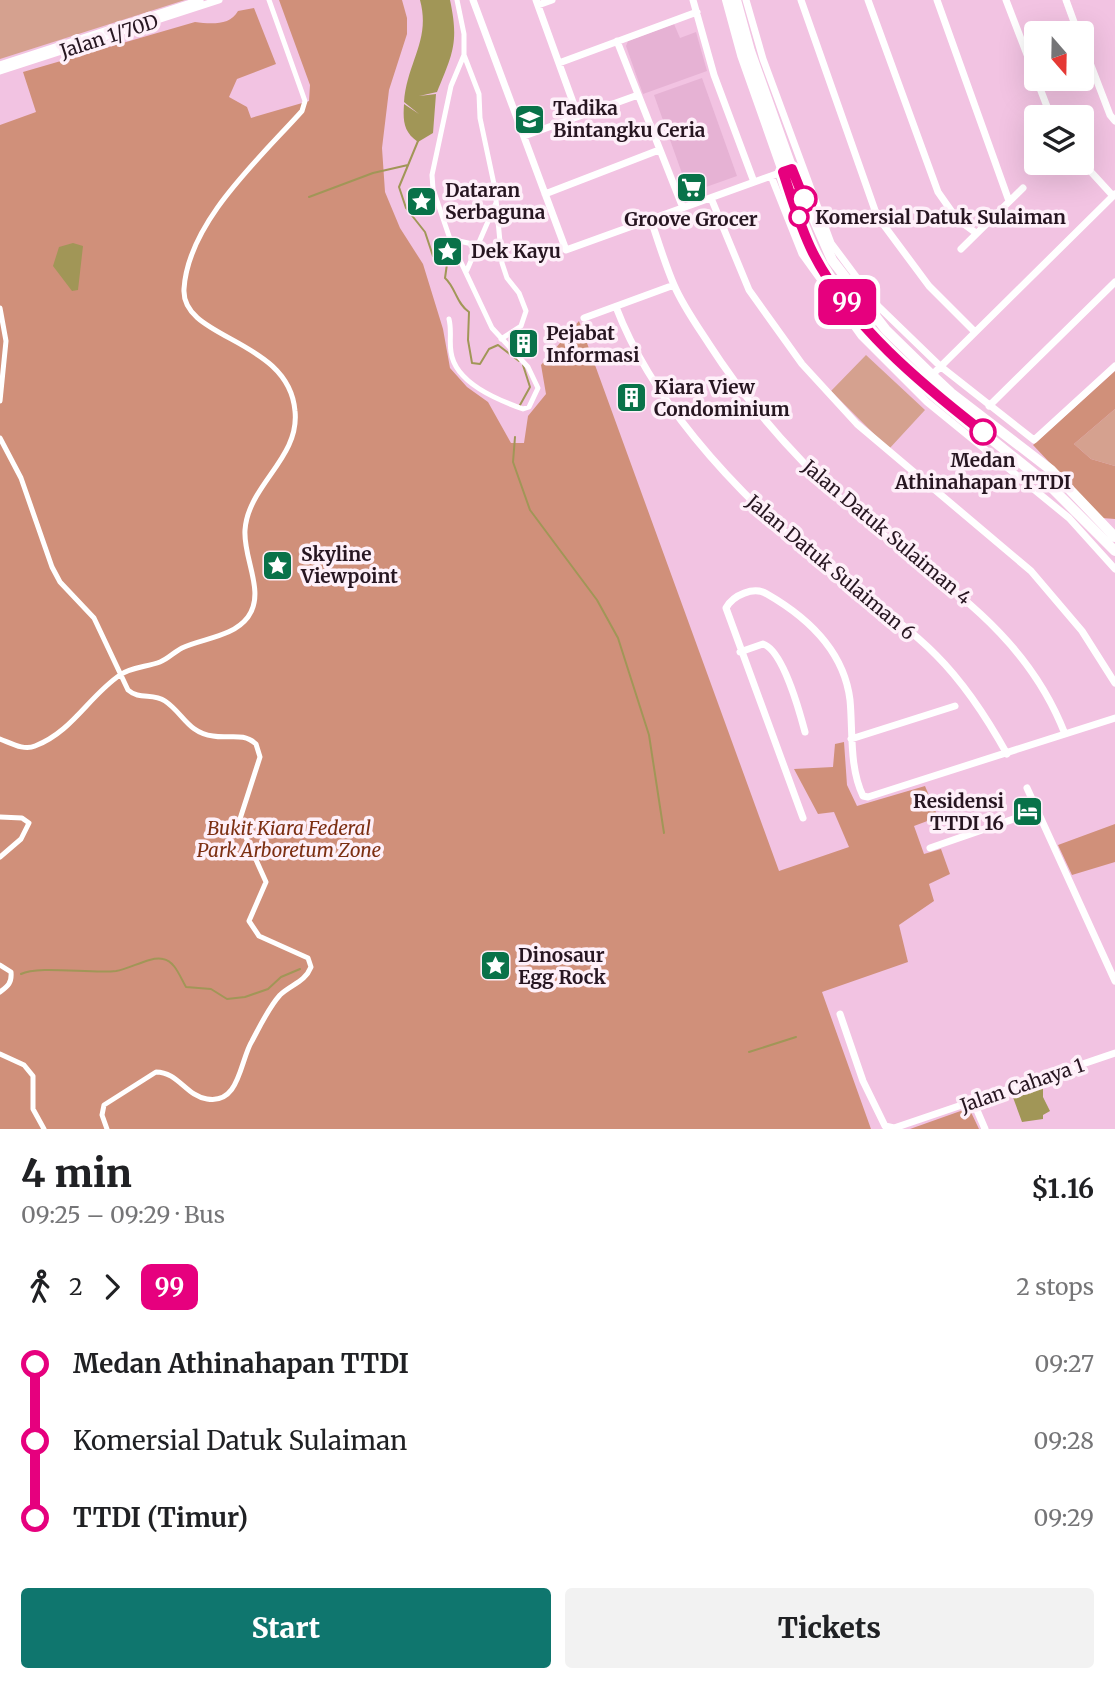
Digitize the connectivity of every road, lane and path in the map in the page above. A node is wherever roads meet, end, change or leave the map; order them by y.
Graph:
1 (200, 0) edge
2 (219, 0) edge
3 (269, 0) edge
4 (457, 0) edge
5 (473, 0) edge
6 (552, 0) edge
7 (693, 0) edge
8 (727, 0) edge
9 (736, 0) edge
10 (746, 0) edge
11 (801, 0) edge
12 (868, 0) edge
13 (937, 0) edge
14 (1006, 0) edge
15 (1066, 0) edge
16 (537, 3) edge
17 (696, 12) junction
18 (745, 16) junction
19 (1074, 21) edge
20 (617, 41) junction
21 (464, 55) junction
22 (559, 63) junction
23 (0, 65) edge
24 (0, 71) edge
25 (1094, 71) edge
26 (638, 95) junction
27 (1046, 105) edge
28 (578, 116) junction
29 (1113, 116) edge
30 (524, 136) junction
31 (659, 150) junction
32 (787, 170) junction
33 (1094, 174) edge
34 (771, 176) junction
35 (754, 182) junction
36 (1023, 188) dead end
37 (545, 194) junction
38 (1114, 195) edge
39 (711, 198) junction
40 (1009, 201) junction
41 (496, 202) junction
42 (683, 208) junction
43 (651, 220) junction
44 (976, 233) junction
45 (450, 239) junction
46 (477, 245) junction
47 (961, 249) dead end
48 (467, 270) junction
49 (1115, 282) edge
50 (674, 285) junction
51 (853, 288) junction
52 (615, 307) junction
53 (0, 308) edge
54 (855, 311) junction
55 (584, 318) dead end
56 (449, 319) dead end
57 (974, 331) junction
58 (501, 339) junction
59 (940, 366) junction
60 (1115, 366) edge
61 (932, 375) junction
62 (961, 383) junction
63 (951, 393) junction
64 (0, 401) edge
65 (989, 406) junction
66 (0, 438) edge
67 (1051, 470) junction
68 (1052, 488) junction
69 (1101, 522) junction
70 (1115, 526) edge
71 (1115, 537) edge
72 (1115, 551) edge
73 (1115, 569) edge
74 (740, 652) junction
75 (120, 675) junction
76 (1115, 683) edge
77 (955, 706) dead end
78 (1115, 718) edge
79 (805, 732) dead end
80 (1065, 734) junction
81 (0, 739) edge
82 (851, 739) junction
83 (1007, 754) junction
84 (1027, 788) dead end
85 (1037, 811) junction
86 (0, 817) edge
87 (803, 818) dead end
88 (930, 848) dead end
89 (0, 857) edge
90 (0, 965) edge
91 (1115, 981) edge
92 (0, 992) edge
93 (840, 1014) dead end
94 (1115, 1053) edge
95 (0, 1054) edge
96 (973, 1101) junction
97 (44, 1129) edge
98 (107, 1129) edge
99 (985, 1129) edge

1 - 23 street, Jalan 1/70D
2 - 24 street, Jalan 1/70D
3 - 75 street
4 - 21 street
5 - 30 street
6 - 16 street
7 - 17 street
8 - 32 main road
9 - 18 main road
10 - 18 street
11 - 57 street
12 - 44 street
13 - 40 street
14 - 27 street
15 - 19 street
16 - 22 street
17 - 20 street
17 - 35 street
18 - 32 main road
18 - 59 street
20 - 22 street
20 - 26 street
21 - 41 street
21 - 45 street
22 - 28 street
25 - 29 street
26 - 28 street
26 - 31 street
28 - 30 street
30 - 37 street
31 - 37 street
31 - 42 street
32 - 34 street
32 - 51 main road
32 - 54 main road
33 - 38 street
34 - 35 street
34 - 73 street
35 - 39 street
36 - 40 street
37 - 43 street
38 - 57 street
39 - 42 street
39 - 76 street
40 - 44 street
41 - 46 street
41 - 58 street
42 - 43 street
43 - 50 street, Jalan Datuk Sulaiman 4
44 - 47 street
45 - 46 street
45 - 48 street
46 - 48 street
48 - 58 street
49 - 65 street
50 - 52 street
50 - 80 street, Jalan Datuk Sulaiman 4
51 - 54 main road
51 - 61 main road
52 - 55 street
52 - 83 street, Jalan Datuk Sulaiman 6
53 - 64 street
54 - 68 main road
56 - 58 street
57 - 59 street
59 - 61 street
59 - 62 street
60 - 65 street
61 - 63 main road
62 - 63 street
62 - 65 street
63 - 67 main road
66 - 75 street
67 - 68 main road
67 - 69 main road
68 - 72 main road
69 - 70 main road
69 - 71 main road
74 - 79 street
74 - 82 street
74 - 87 street
75 - 81 street
75 - 98 street
77 - 82 street
78 - 80 street
80 - 83 street
82 - 83 street
84 - 85 street
85 - 88 street
85 - 91 street
86 - 89 street
90 - 92 street
93 - 96 street, Jalan Cahaya 1
94 - 96 street, Jalan Cahaya 1
95 - 97 street
96 - 99 street

